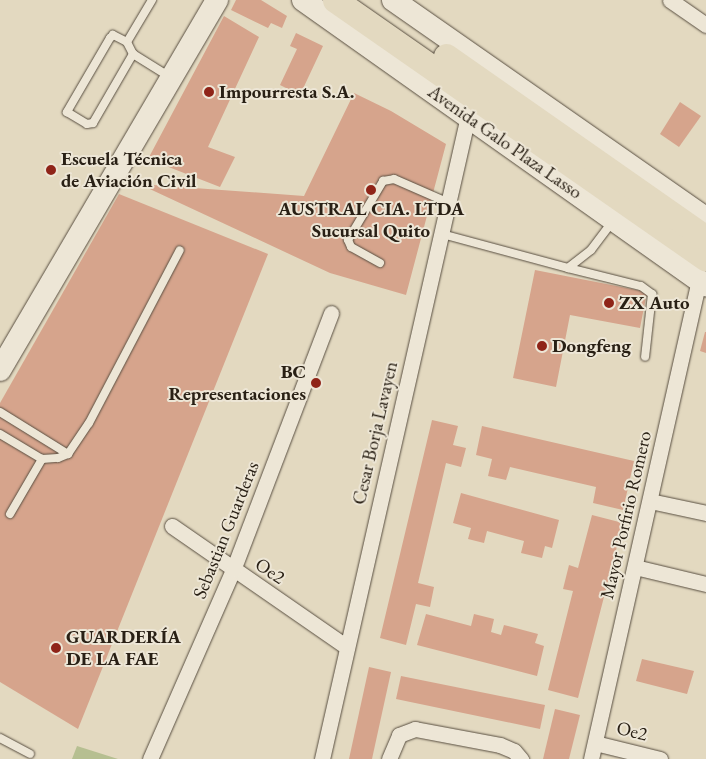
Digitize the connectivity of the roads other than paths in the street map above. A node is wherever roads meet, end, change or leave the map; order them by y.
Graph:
1 (152, 0) edge
2 (217, 0) edge
3 (303, 0) edge
4 (335, 0) edge
5 (365, 0) edge
6 (394, 0) edge
7 (670, 0) edge
8 (706, 25) edge
9 (127, 42) junction
10 (133, 54) junction
11 (171, 78) junction
12 (468, 116) junction
13 (448, 203) junction
14 (706, 218) edge
15 (614, 220) junction
16 (442, 234) junction
17 (706, 238) edge
18 (180, 250) dead end
19 (380, 263) dead end
20 (568, 268) junction
21 (704, 275) edge
22 (331, 313) dead end
23 (645, 357) dead end
24 (0, 370) edge
25 (0, 412) edge
26 (0, 434) edge
27 (68, 454) junction
28 (42, 458) junction
29 (650, 501) junction
30 (706, 513) edge
31 (10, 514) dead end
32 (172, 526) dead end
33 (635, 567) junction
34 (233, 570) junction
35 (706, 584) edge
36 (347, 647) junction
37 (0, 738) edge
38 (595, 743) junction
39 (30, 754) dead end
40 (150, 759) edge
41 (322, 759) edge
42 (389, 759) edge
43 (521, 759) edge
44 (591, 759) edge
45 (660, 759) edge

1 - 9 lane
2 - 11 main road
3 - 12 main road, Avenida Galo Plaza Lasso
4 - 21 main road, Avenida Galo Plaza Lasso
5 - 17 main road, Avenida Galo Plaza Lasso
6 - 14 main road
7 - 8 street
9 - 10 lane
9 - 10 lane
10 - 11 lane
11 - 24 main road
12 - 13 street, Cesar Borja Lavayen
12 - 15 main road, Avenida Galo Plaza Lasso
13 - 16 street, Cesar Borja Lavayen
13 - 19 lane
15 - 20 lane
15 - 21 main road, Avenida Galo Plaza Lasso
16 - 20 lane
16 - 36 street, Cesar Borja Lavayen
18 - 27 lane
20 - 23 lane
21 - 29 street, Mayor Porfirio Romero
22 - 34 street, Sebastian Guarderas
25 - 27 lane
26 - 28 lane
27 - 28 lane
28 - 31 lane
29 - 30 street
29 - 33 street, Mayor Porfirio Romero
32 - 34 street, Oe2
33 - 35 street
33 - 38 street, Mayor Porfirio Romero
34 - 36 street, Oe2
34 - 40 street, Sebastian Guarderas
36 - 41 street, Cesar Borja Lavayen
37 - 39 lane
38 - 44 street, Mayor Porfirio Romero
38 - 45 street, Oe2
42 - 43 street

